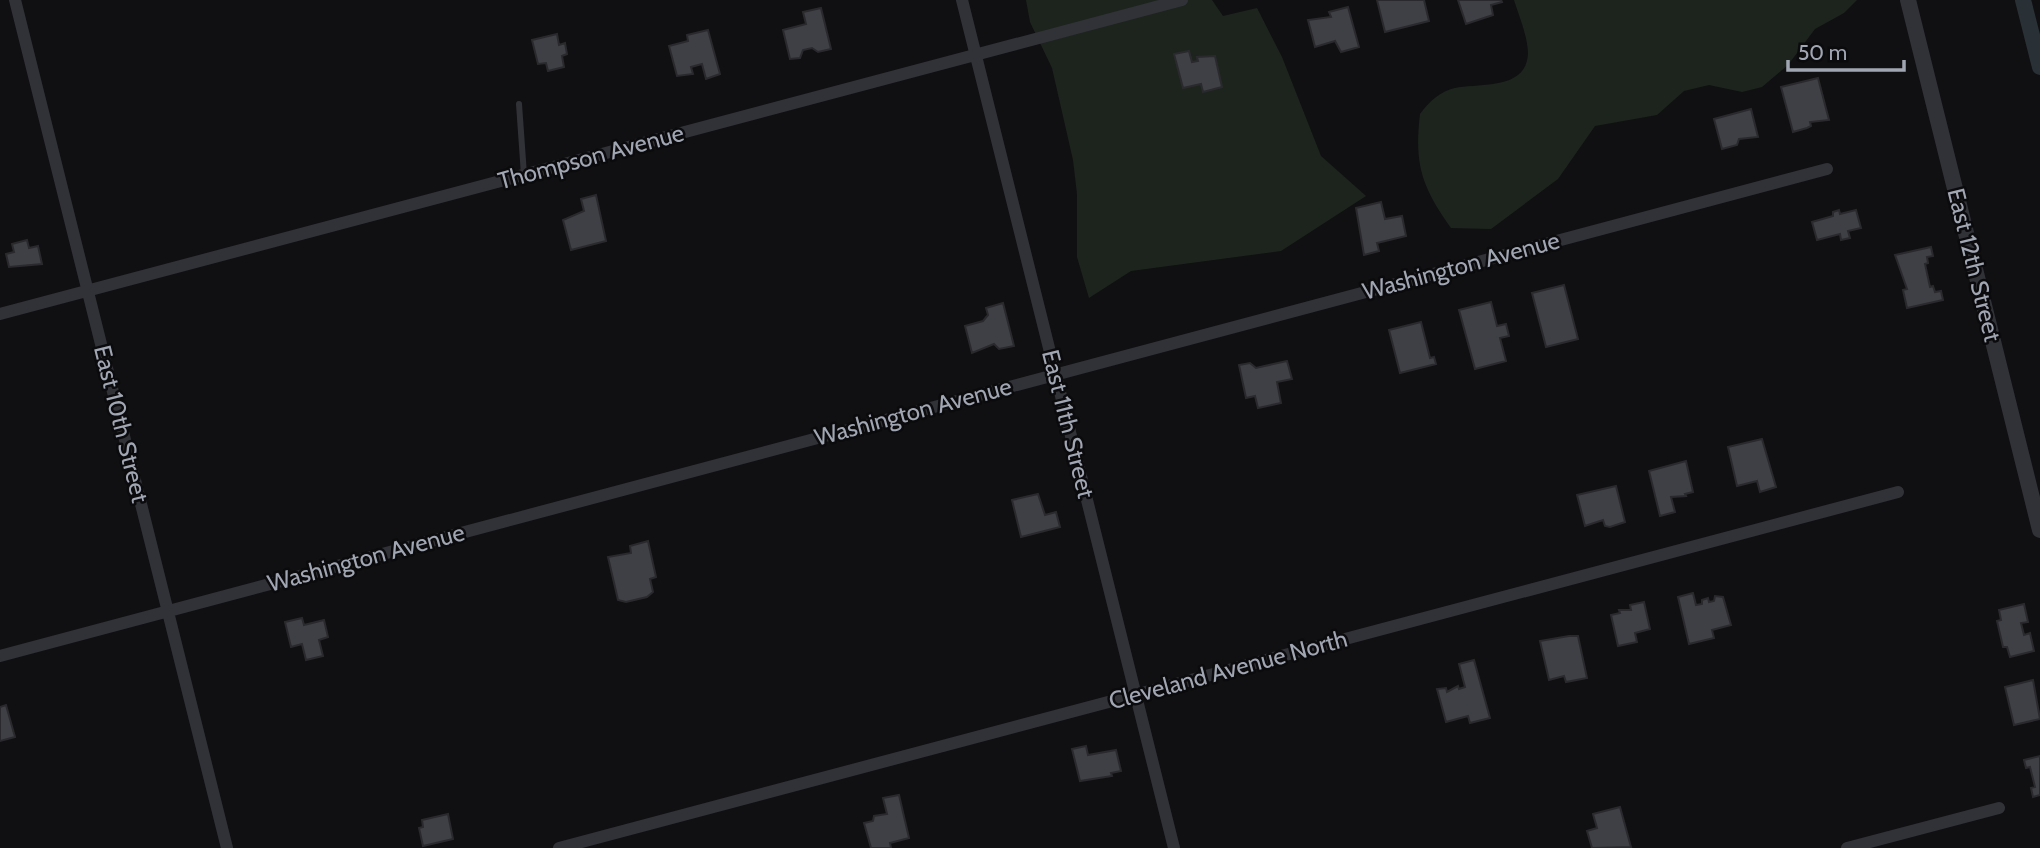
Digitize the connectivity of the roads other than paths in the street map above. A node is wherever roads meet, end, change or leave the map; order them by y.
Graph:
1 (15, 0) edge
2 (962, 0) edge
3 (1182, 0) edge
4 (1908, 0) edge
5 (976, 55) junction
6 (519, 104) dead end
7 (1827, 169) dead end
8 (524, 175) junction
9 (87, 291) junction
10 (0, 314) edge
11 (1056, 374) junction
12 (1898, 492) dead end
13 (2040, 530) edge
14 (168, 611) junction
15 (0, 656) edge
16 (1136, 694) junction
17 (1999, 808) dead end
18 (227, 848) edge
19 (559, 848) edge
20 (1174, 848) edge
21 (1847, 848) edge

1 - 9 street, East 10th Street
2 - 5 street, East 11th Street
3 - 5 street, Thompson Avenue
4 - 13 street, East 12th Street
5 - 8 street, Thompson Avenue
5 - 11 street, East 11th Street
6 - 8 lane
7 - 11 street, Washington Avenue
8 - 9 street, Thompson Avenue
9 - 10 street, Thompson Avenue
9 - 14 street, East 10th Street
11 - 14 street, Washington Avenue
11 - 16 street, East 11th Street
12 - 16 street, Cleveland Avenue North
14 - 15 street, Washington Avenue
14 - 18 street, East 10th Street
16 - 19 street, Cleveland Avenue North
16 - 20 street, East 11th Street
17 - 21 street

